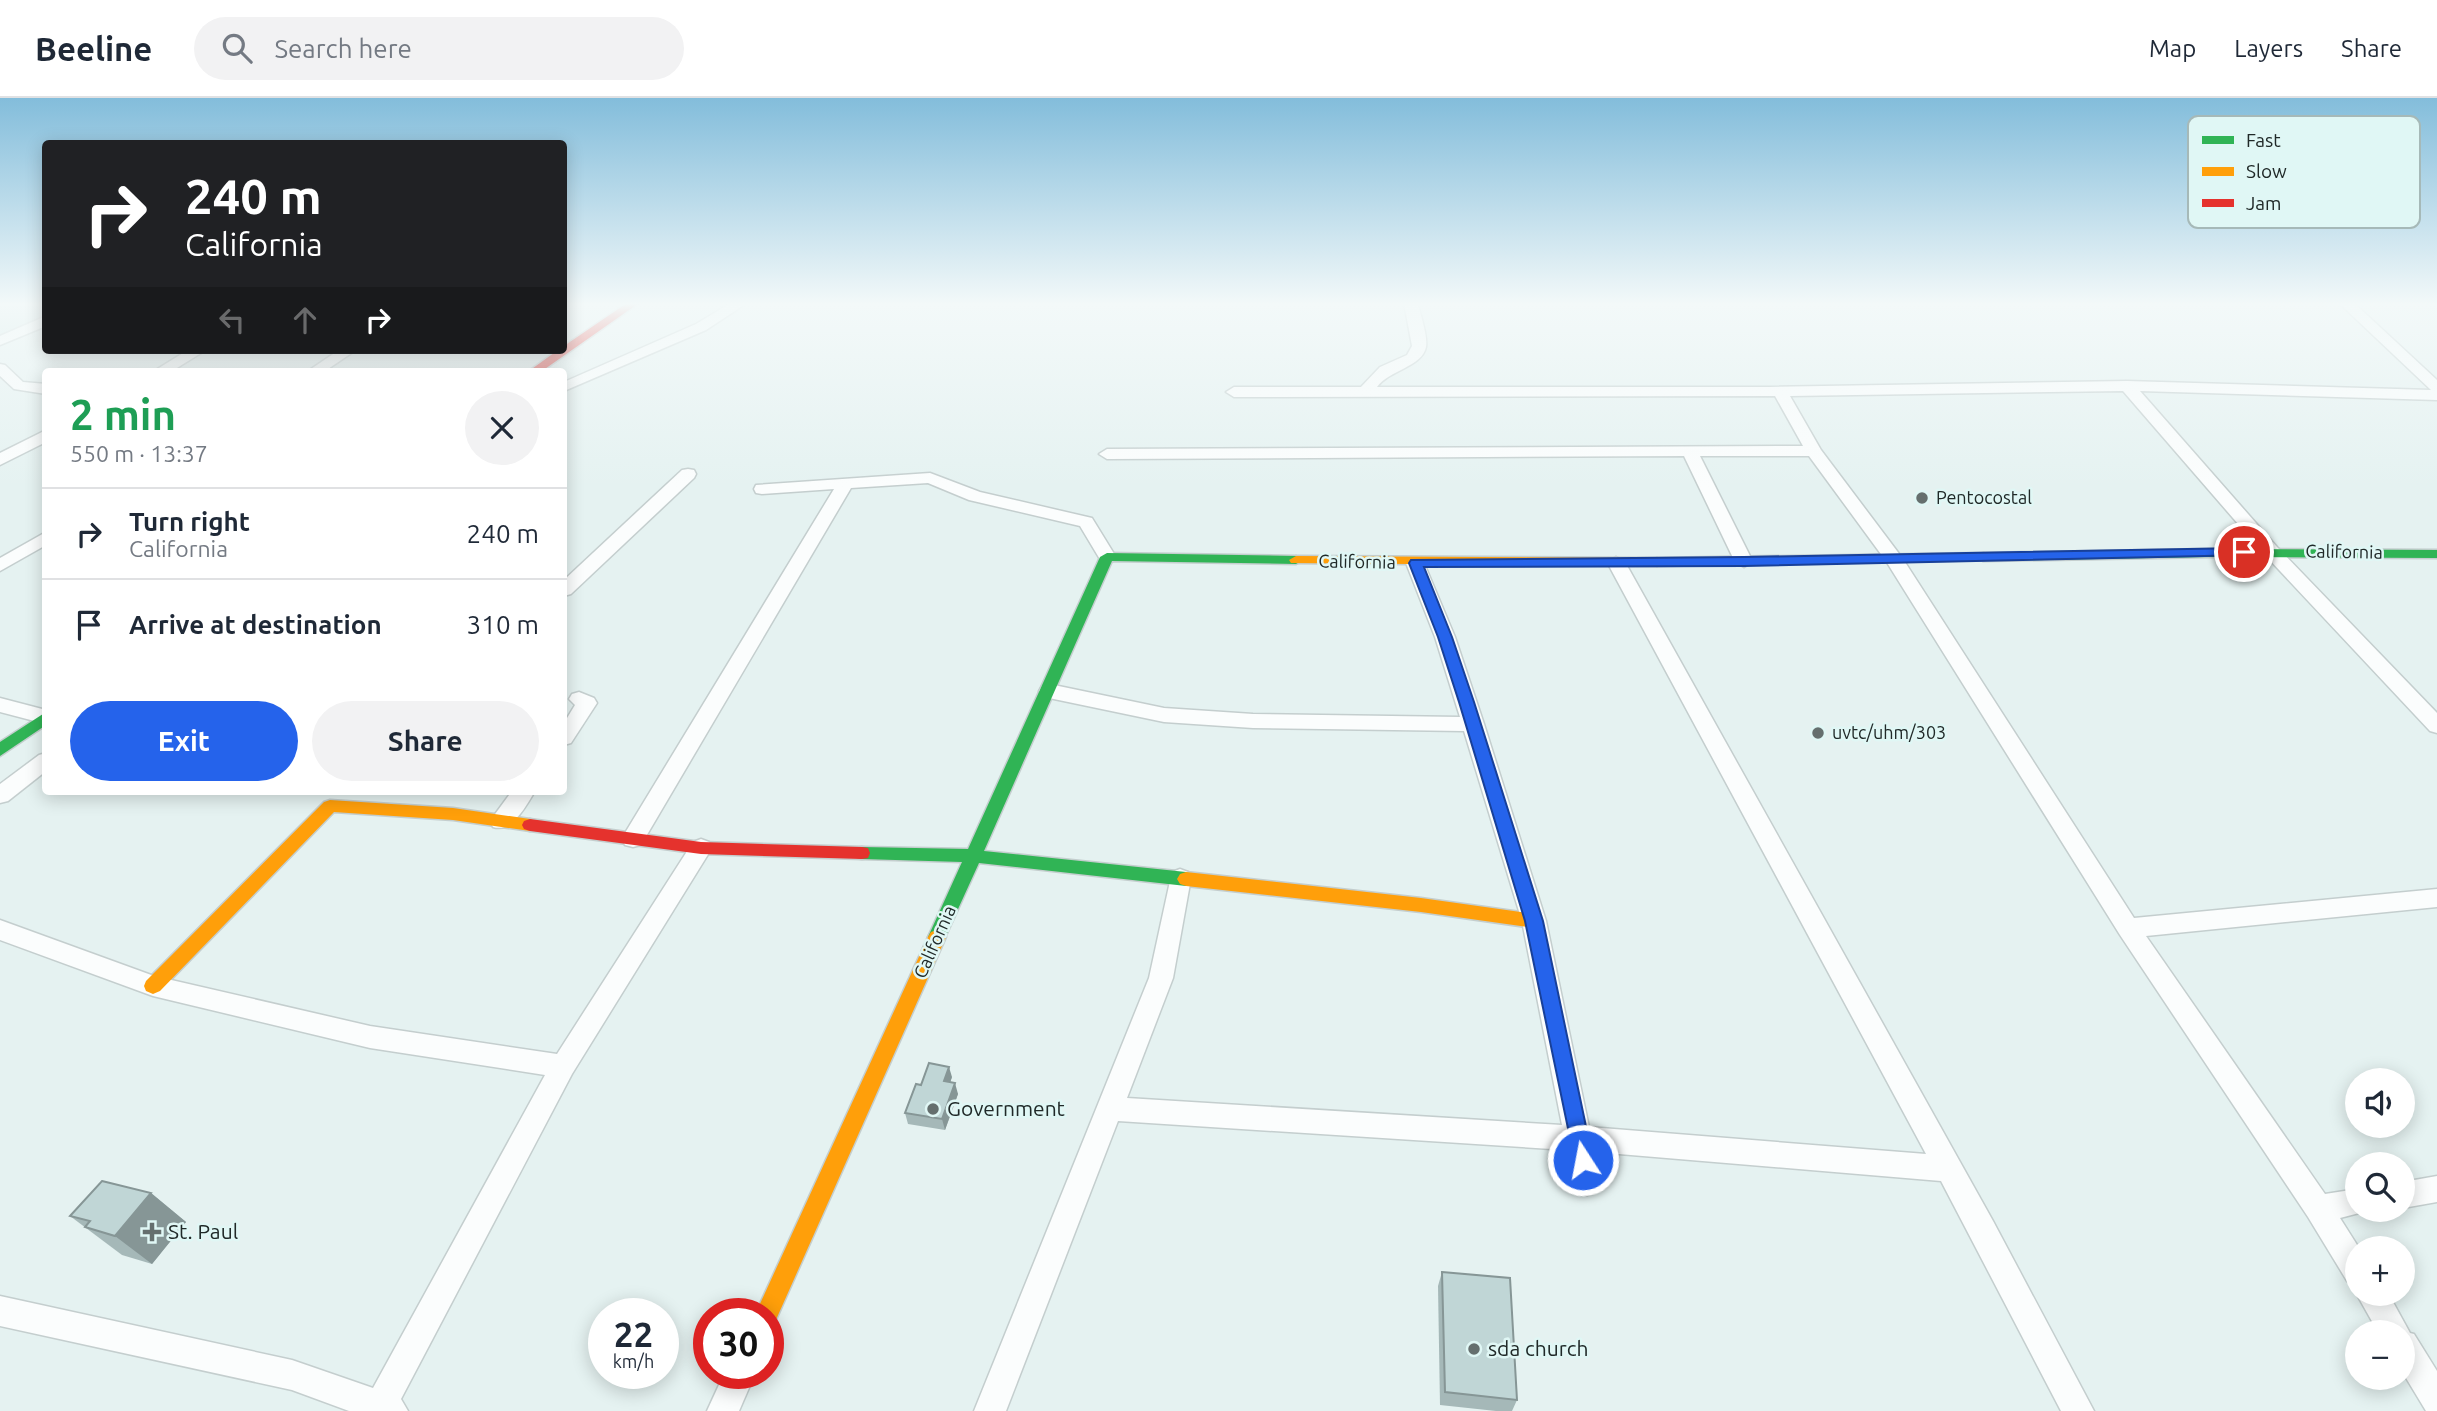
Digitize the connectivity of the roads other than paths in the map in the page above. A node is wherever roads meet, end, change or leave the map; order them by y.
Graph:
1 (616, 364) edge
2 (1397, 364) edge
3 (2412, 364) edge
4 (0, 368) edge
5 (567, 386) edge
6 (2127, 386) junction
7 (2437, 388) edge
8 (42, 389) edge
9 (1234, 392) dead end
10 (1780, 392) junction
11 (1366, 393) junction
12 (2437, 396) edge
13 (42, 437) edge
14 (1814, 451) junction
15 (1690, 452) junction
16 (1107, 454) dead end
17 (0, 460) edge
18 (688, 474) dead end
19 (846, 483) junction
20 (762, 489) dead end
21 (42, 539) edge
22 (2271, 551) junction
23 (2437, 554) edge
24 (1107, 557) junction
25 (1894, 559) junction
26 (4, 560) edge
27 (1616, 562) junction
28 (1744, 562) junction
29 (1415, 563) junction
30 (567, 587) edge
31 (1048, 691) junction
32 (579, 699) dead end
33 (0, 705) edge
34 (42, 716) edge
35 (42, 720) edge
36 (1474, 724) junction
37 (2437, 726) edge
38 (567, 733) edge
39 (0, 750) edge
40 (42, 763) edge
41 (0, 795) edge
42 (342, 795) edge
43 (521, 795) edge
44 (330, 806) junction
45 (501, 821) junction
46 (633, 839) junction
47 (701, 848) junction
48 (974, 856) junction
49 (1180, 878) junction
50 (2437, 898) edge
51 (1534, 921) junction
52 (2128, 928) junction
53 (0, 930) edge
54 (153, 986) junction
55 (563, 1066) junction
56 (1109, 1109) junction
57 (1578, 1138) junction
58 (1948, 1169) junction
59 (1587, 1182) dead end
60 (2437, 1189) edge
61 (2415, 1193) edge
62 (2345, 1204) edge
63 (2318, 1208) junction
64 (2345, 1252) edge
65 (774, 1298) edge
66 (0, 1311) edge
67 (2415, 1364) edge
68 (733, 1389) edge
69 (2437, 1400) edge
70 (386, 1409) edge
71 (723, 1411) edge
72 (990, 1411) edge
73 (2078, 1411) edge

1 - 5 street
2 - 11 street
3 - 7 street
4 - 8 street
6 - 10 street
6 - 12 street
6 - 22 street
9 - 11 street
10 - 11 street
10 - 14 street
13 - 17 street
14 - 15 street
14 - 25 street
15 - 16 street
15 - 28 street
18 - 30 street
19 - 20 street
19 - 24 street
19 - 46 street
21 - 26 street
22 - 23 main road, California
22 - 25 main road, California
22 - 37 street
24 - 29 main road, California
24 - 31 main road, California
25 - 28 main road, California
25 - 52 street
27 - 28 main road, California
27 - 29 main road, California
27 - 58 street
29 - 36 street
31 - 36 street
31 - 48 main road, California
32 - 38 street
33 - 34 street
35 - 39 main road
36 - 51 street
40 - 41 street
42 - 44 street
43 - 45 street
44 - 45 main road
44 - 54 main road
45 - 46 main road
46 - 47 main road
47 - 48 main road
47 - 55 street
48 - 49 main road
48 - 65 main road, California
49 - 51 main road
49 - 56 street
50 - 52 street
51 - 57 street
52 - 63 street
53 - 54 street
54 - 55 street
55 - 70 street
56 - 57 street
56 - 72 street
57 - 58 street
57 - 59 street
58 - 73 street
60 - 61 street
62 - 63 street
63 - 64 street
66 - 70 street
67 - 69 street
68 - 71 street

